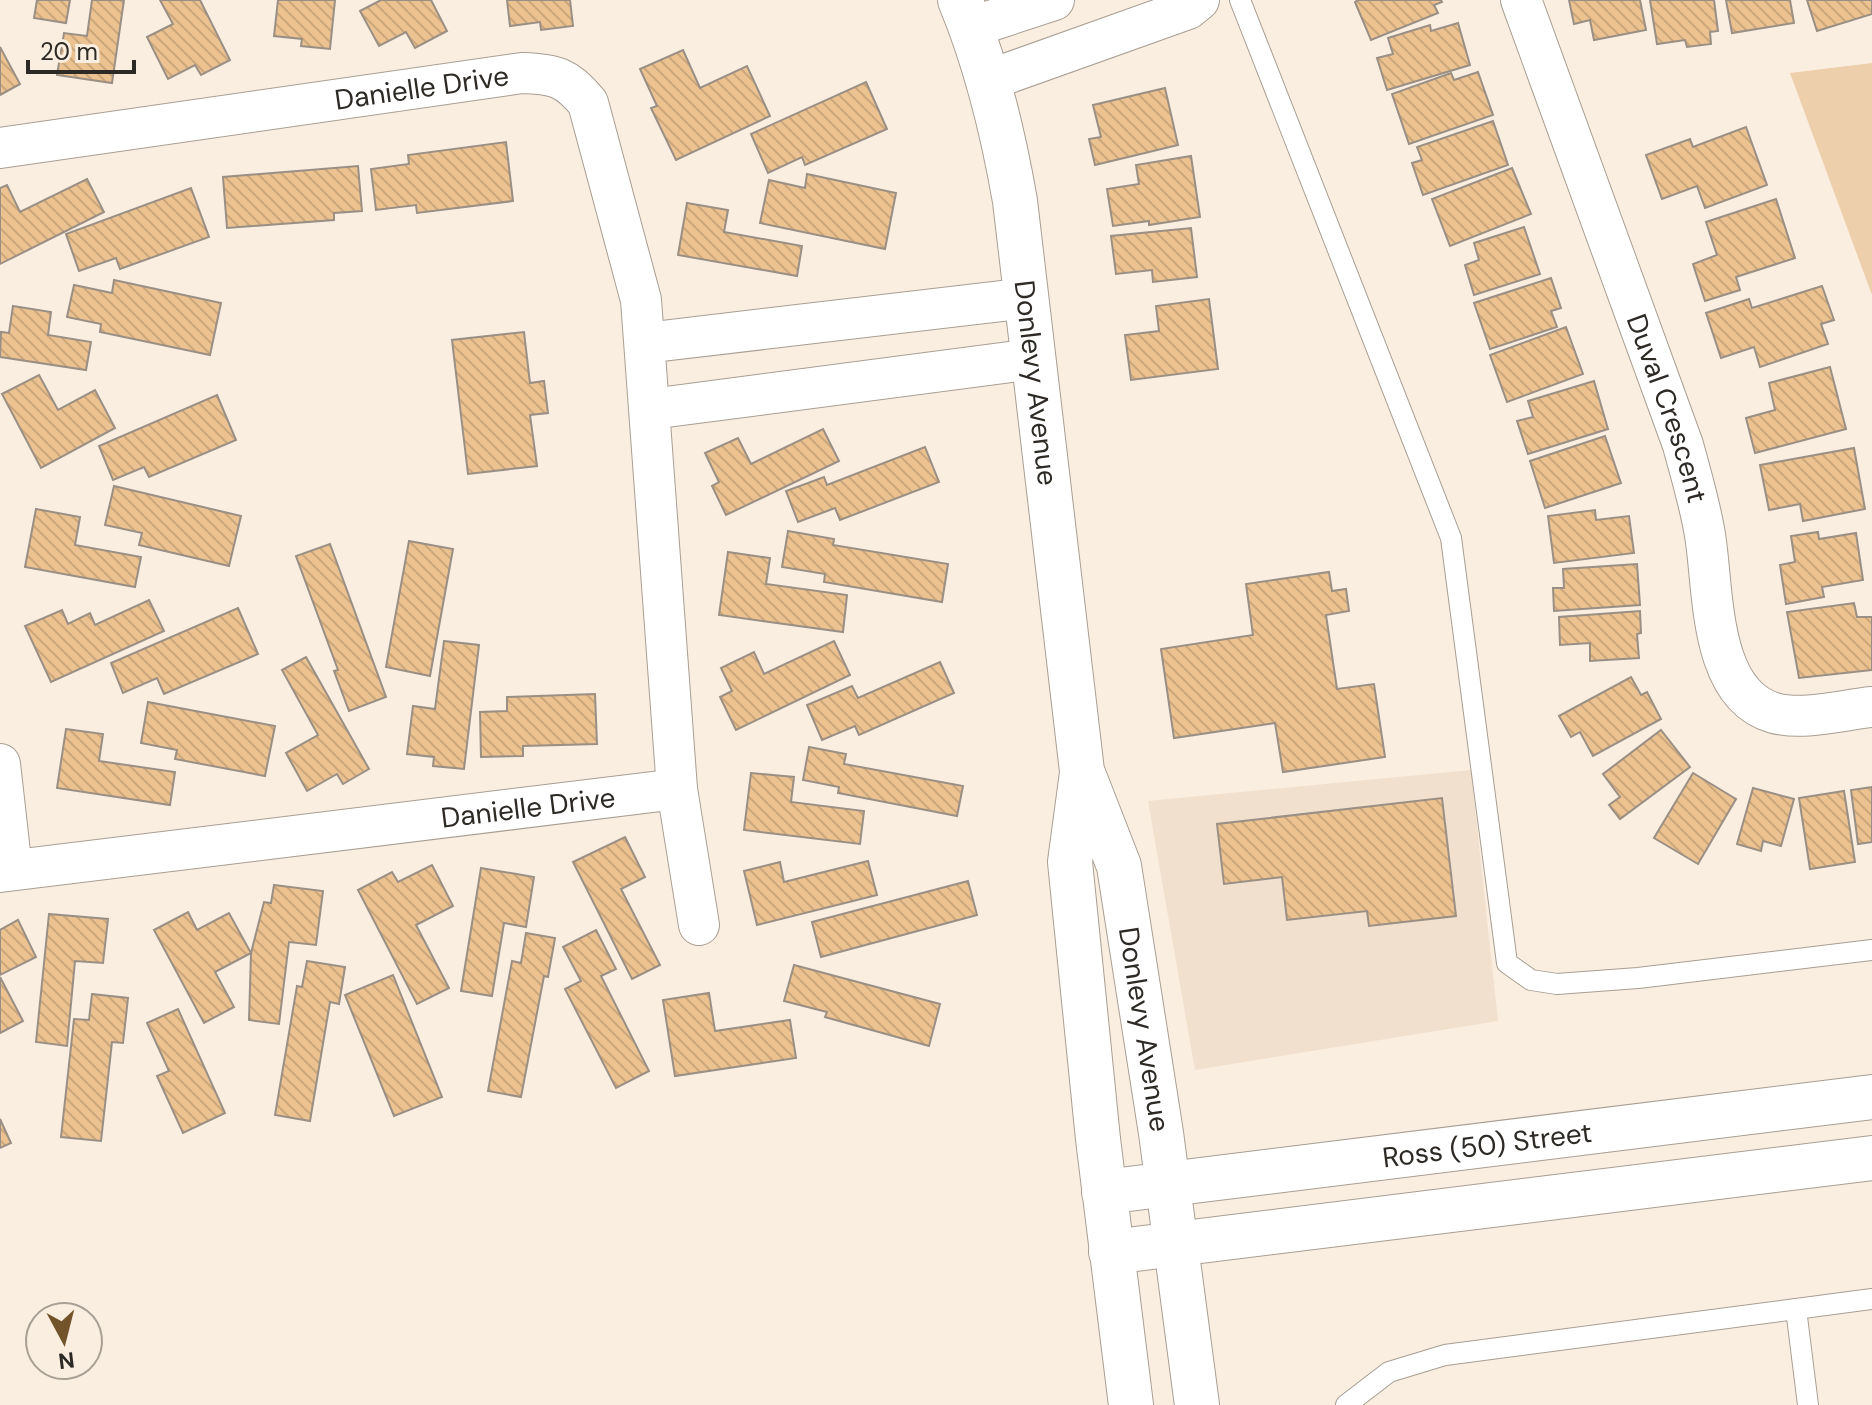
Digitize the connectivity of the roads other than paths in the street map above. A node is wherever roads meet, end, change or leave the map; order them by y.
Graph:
1 (1054, 0) edge
2 (1199, 0) edge
3 (1240, 0) edge
4 (1521, 0) edge
5 (966, 13) edge
6 (989, 80) junction
7 (0, 148) edge
8 (1027, 298) junction
9 (645, 343) junction
10 (1033, 359) junction
11 (651, 409) junction
12 (1872, 707) edge
13 (0, 764) edge
14 (1082, 771) junction
15 (677, 789) junction
16 (6, 871) edge
17 (699, 925) dead end
18 (1872, 950) edge
19 (1872, 1097) edge
20 (1872, 1158) edge
21 (1166, 1183) junction
22 (1104, 1192) junction
23 (1174, 1245) junction
24 (1111, 1252) junction
25 (1872, 1299) edge
26 (1796, 1309) junction
27 (1131, 1405) edge
28 (1197, 1405) edge
29 (1346, 1405) edge
30 (1808, 1405) edge

1 - 5 street
2 - 6 street
3 - 18 lane
4 - 12 street, Duval Crescent
5 - 6 street, Donlevy Avenue
6 - 8 street, Donlevy Avenue
7 - 9 street, Danielle Drive
8 - 9 street
8 - 10 street, Donlevy Avenue
9 - 11 street, Danielle Drive
10 - 11 street
10 - 14 street, Donlevy Avenue
11 - 15 street, Danielle Drive
13 - 16 street
14 - 21 street, Donlevy Avenue
14 - 22 street, Donlevy Avenue
15 - 16 street, Danielle Drive
15 - 17 street
19 - 21 street, Ross (50) Street
20 - 23 street
21 - 22 street, Ross (50) Street
21 - 23 street, Donlevy Avenue
22 - 24 street, Donlevy Avenue
23 - 24 street
23 - 28 street, Donlevy Avenue
24 - 27 street, Donlevy Avenue
25 - 26 lane
26 - 29 lane
26 - 30 lane

